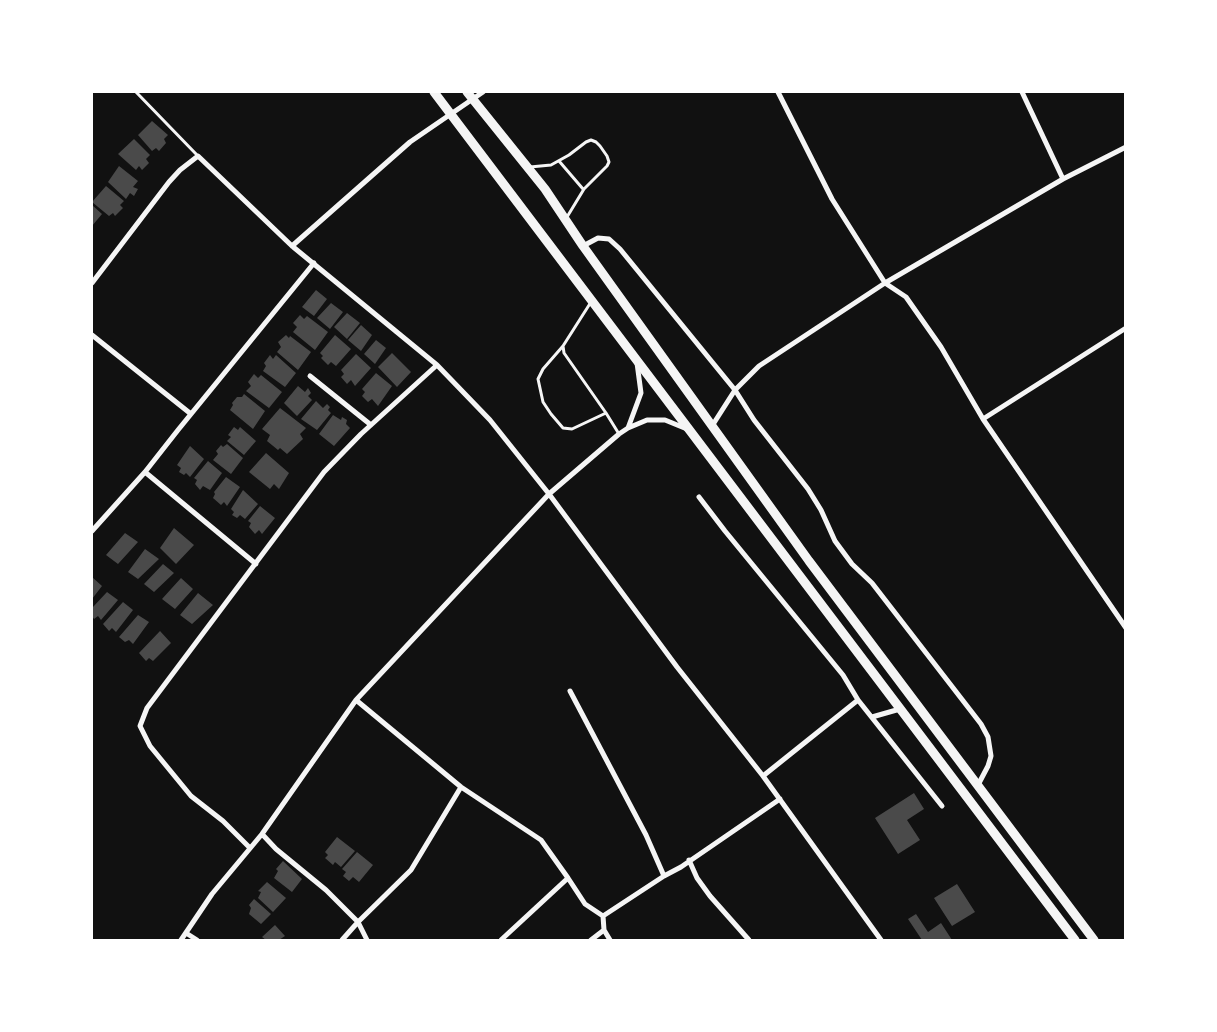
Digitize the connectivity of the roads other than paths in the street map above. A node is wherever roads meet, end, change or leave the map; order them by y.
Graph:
1 (136, 92) edge
2 (434, 92) edge
3 (467, 92) edge
4 (483, 92) edge
5 (778, 92) edge
6 (1022, 92) edge
7 (1125, 147) edge
8 (198, 156) junction
9 (559, 161) junction
10 (528, 167) junction
11 (1063, 179) junction
12 (584, 189) junction
13 (565, 219) junction
14 (292, 246) junction
15 (584, 246) junction
16 (314, 263) junction
17 (92, 283) edge
18 (885, 283) junction
19 (591, 301) junction
20 (1125, 328) edge
21 (92, 335) edge
22 (563, 346) junction
23 (637, 362) junction
24 (437, 365) junction
25 (310, 376) dead end
26 (735, 390) junction
27 (606, 413) junction
28 (191, 414) junction
29 (983, 419) junction
30 (371, 425) junction
31 (712, 426) junction
32 (628, 428) junction
33 (689, 430) junction
34 (619, 434) junction
35 (145, 472) junction
36 (549, 494) junction
37 (699, 497) dead end
38 (92, 531) edge
39 (256, 564) junction
40 (1125, 627) edge
41 (570, 691) dead end
42 (356, 700) junction
43 (858, 700) junction
44 (900, 709) junction
45 (872, 717) junction
46 (763, 776) junction
47 (978, 785) junction
48 (461, 787) junction
49 (780, 799) junction
50 (942, 806) dead end
51 (262, 834) junction
52 (250, 848) junction
53 (689, 860) junction
54 (664, 876) junction
55 (568, 878) junction
56 (603, 916) junction
57 (358, 922) junction
58 (604, 930) junction
59 (186, 933) junction
60 (181, 940) edge
61 (196, 940) edge
62 (342, 940) edge
63 (367, 940) edge
64 (501, 940) edge
65 (591, 940) edge
66 (610, 940) edge
67 (749, 940) edge
68 (881, 940) edge
69 (1075, 940) edge
70 (1094, 940) edge

1 - 8 lane
2 - 19 highway
3 - 10 highway
4 - 14 street
5 - 18 street
6 - 11 street
7 - 11 street
8 - 14 street
8 - 17 street
9 - 10 lane
9 - 12 lane
9 - 12 lane
10 - 13 highway
11 - 18 street
12 - 13 lane
13 - 15 highway
14 - 16 street
15 - 26 street
15 - 31 highway
16 - 24 street
16 - 28 street
18 - 26 street
18 - 29 street
19 - 22 lane
19 - 23 highway
20 - 29 street
21 - 28 street
22 - 27 lane
22 - 27 lane
23 - 32 street
23 - 33 highway
24 - 30 street
24 - 36 street
25 - 30 street
26 - 31 street
26 - 47 street
27 - 34 lane
28 - 35 street
29 - 40 street
30 - 39 street
31 - 47 highway
32 - 33 street
32 - 34 street
33 - 44 highway
34 - 36 street
35 - 38 street
35 - 39 street
36 - 42 street
36 - 46 street
37 - 43 street
39 - 52 street
41 - 54 street
42 - 48 street
42 - 51 street
43 - 45 street
43 - 46 street
44 - 45 street
44 - 69 highway
45 - 50 street
46 - 49 street
47 - 70 highway
48 - 55 street
48 - 57 street
49 - 53 street
49 - 68 street
51 - 52 street
51 - 57 street
52 - 59 street
53 - 54 street
53 - 67 street
54 - 56 street
55 - 56 street
55 - 64 street
56 - 58 street
57 - 62 street
57 - 63 street
58 - 65 street
58 - 66 street
59 - 60 street
59 - 61 street

